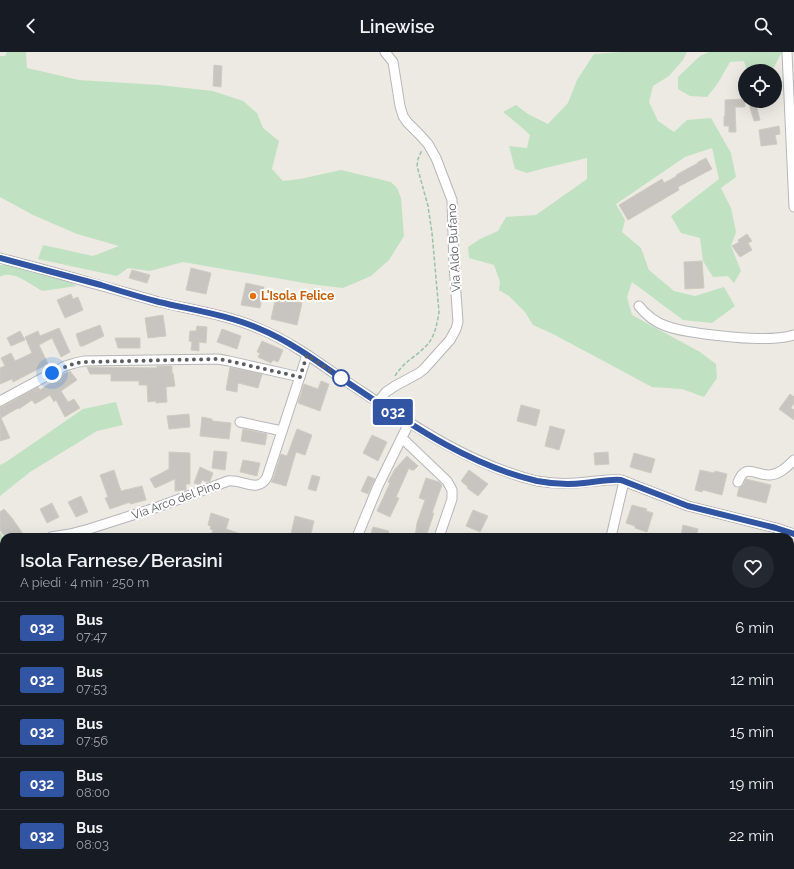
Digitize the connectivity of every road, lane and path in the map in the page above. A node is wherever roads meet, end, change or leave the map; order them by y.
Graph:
1 (385, 52) edge
2 (787, 52) edge
3 (428, 144) junction
4 (794, 207) edge
5 (0, 258) edge
6 (639, 306) dead end
7 (794, 335) edge
8 (307, 355) junction
9 (300, 377) junction
10 (395, 386) junction
11 (0, 401) edge
12 (378, 402) junction
13 (240, 422) dead end
14 (410, 423) junction
15 (282, 430) junction
16 (402, 438) junction
17 (794, 460) edge
18 (624, 481) junction
19 (738, 482) dead end
20 (74, 533) edge
21 (359, 533) edge
22 (440, 533) edge
23 (612, 533) edge
24 (791, 533) edge
25 (0, 680) edge
26 (0, 692) edge

1 - 3 street, Via Aldo Bufano
2 - 4 street
3 - 10 path
3 - 10 street, Via Aldo Bufano
5 - 8 street
6 - 7 street
8 - 9 street, Via Arco del Pino
8 - 12 street
9 - 11 street
9 - 15 street, Via Arco del Pino
10 - 12 street, Via Aldo Bufano
12 - 14 street
13 - 15 street
14 - 16 street
14 - 18 street
15 - 20 street, Via Arco del Pino
16 - 21 street
16 - 22 street
17 - 19 street
18 - 23 street
18 - 24 street
25 - 26 path

